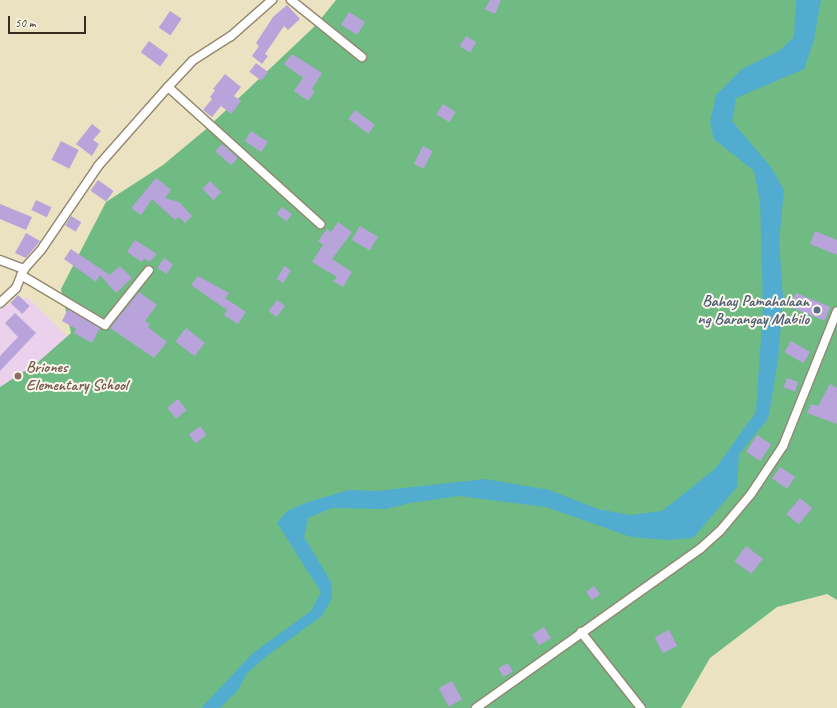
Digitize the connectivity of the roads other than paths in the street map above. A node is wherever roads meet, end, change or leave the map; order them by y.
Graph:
1 (272, 0) edge
2 (291, 0) edge
3 (362, 57) dead end
4 (168, 87) junction
5 (320, 224) dead end
6 (0, 260) edge
7 (149, 270) dead end
8 (22, 272) junction
9 (0, 303) edge
10 (837, 311) edge
11 (581, 632) junction
12 (476, 708) edge
13 (641, 708) edge

1 - 4 street
2 - 3 street
4 - 5 street
4 - 8 street
6 - 8 street
7 - 8 street
8 - 9 street
10 - 11 street
11 - 12 street
11 - 13 street

